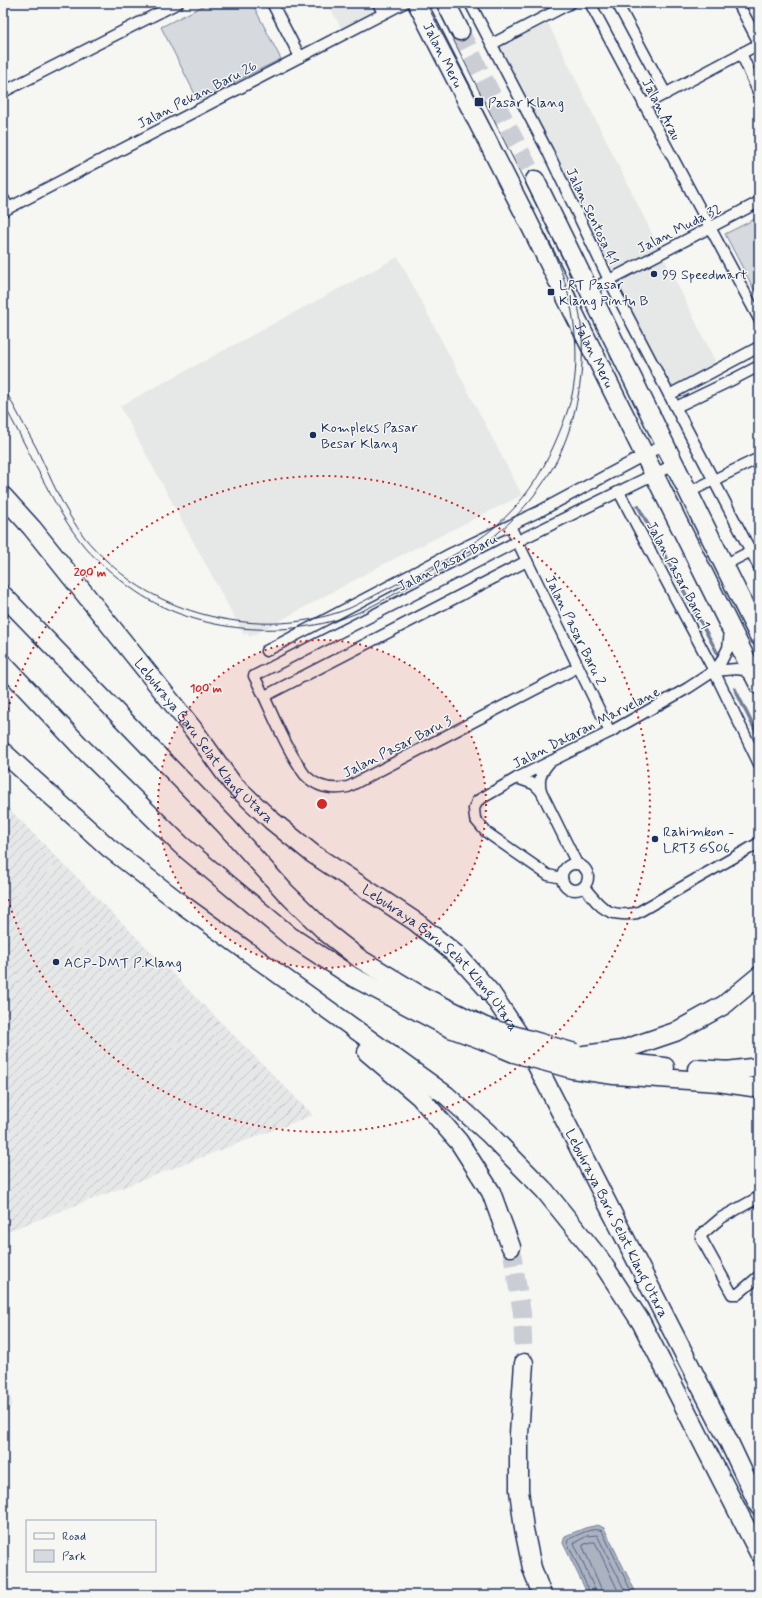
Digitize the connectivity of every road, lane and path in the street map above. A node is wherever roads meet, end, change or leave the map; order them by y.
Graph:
1 (178, 3) edge
2 (272, 3) edge
3 (378, 3) edge
4 (404, 3) edge
5 (417, 3) edge
6 (446, 3) edge
7 (470, 3) edge
8 (571, 3) edge
9 (590, 3) edge
10 (617, 3) edge
11 (738, 3) edge
12 (383, 13) junction
13 (460, 31) tunnel mouth
14 (759, 43) edge
15 (492, 44) junction
16 (741, 54) junction
17 (300, 57) junction
18 (3, 92) edge
19 (666, 94) junction
20 (759, 94) edge
21 (644, 105) junction
22 (535, 180) tunnel mouth
23 (3, 198) edge
24 (759, 202) edge
25 (6, 209) edge
26 (710, 228) junction
27 (609, 280) junction
28 (590, 290) junction
29 (759, 319) edge
30 (759, 347) edge
31 (759, 366) edge
32 (669, 395) junction
33 (676, 407) junction
34 (665, 444) junction
35 (645, 455) junction
36 (759, 458) edge
37 (675, 464) junction
38 (654, 474) junction
39 (714, 481) junction
40 (619, 492) junction
41 (689, 492) junction
42 (3, 496) edge
43 (510, 526) junction
44 (518, 541) junction
45 (755, 549) edge
46 (527, 561) junction
47 (724, 565) junction
48 (759, 567) edge
49 (3, 595) edge
50 (731, 629) junction
51 (759, 636) edge
52 (266, 651) dead end
53 (3, 664) edge
54 (578, 666) junction
55 (714, 671) junction
56 (254, 676) joint
57 (758, 684) edge
58 (265, 696) junction
59 (610, 732) junction
60 (3, 752) edge
61 (549, 763) junction
62 (759, 764) edge
63 (517, 778) junction
64 (541, 791) junction
65 (759, 843) edge
66 (577, 864) junction
67 (562, 878) junction
68 (584, 887) junction
69 (759, 966) edge
70 (759, 976) edge
71 (284, 979) junction
72 (740, 991) junction
73 (484, 1033) junction
74 (577, 1059) junction
75 (759, 1067) edge
76 (730, 1070) junction
77 (614, 1075) junction
78 (759, 1088) edge
79 (759, 1197) edge
80 (511, 1247) tunnel mouth
81 (759, 1276) edge
82 (524, 1363) tunnel mouth
83 (728, 1440) junction
84 (759, 1477) edge
85 (759, 1506) edge
86 (759, 1553) edge
87 (542, 1595) edge

1 - 18 street
2 - 17 street
3 - 12 street
4 - 12 street, Jalan Pekan Baru 26
5 - 35 highway, Jalan Meru
6 - 13 highway, Jalan Meru
7 - 15 street, Jalan Sentosa 41
8 - 15 street
9 - 21 street, Jalan Arau
10 - 19 street, Jalan Arau
11 - 14 street
12 - 17 street, Jalan Pekan Baru 26
14 - 16 street
15 - 27 street, Jalan Sentosa 41
16 - 19 street
16 - 20 street
17 - 25 street, Jalan Pekan Baru 26
19 - 21 street
21 - 26 street, Jalan Arau
22 - 28 highway, Jalan Meru
23 - 25 street
24 - 26 street, Jalan Muda 32
26 - 27 street, Jalan Muda 32
26 - 29 street, Jalan Arau
27 - 28 street, Jalan Muda 32
27 - 32 street, Jalan Sentosa 41
28 - 34 highway, Jalan Meru
30 - 32 street
31 - 33 street
32 - 33 street, Jalan Sentosa 41
33 - 39 street, Jalan Sentosa 41
34 - 35 street
34 - 37 highway, Jalan Meru
35 - 38 highway, Jalan Meru
35 - 43 street
36 - 39 street
37 - 38 street, Jalan Pasar Baru
37 - 41 highway, Jalan Meru
38 - 40 street, Jalan Pasar Baru
38 - 50 highway, Jalan Meru
39 - 41 street
39 - 45 street, Jalan Sentosa 41
40 - 44 street, Jalan Pasar Baru
40 - 55 street, Jalan Pasar Baru 1
41 - 47 highway, Jalan Meru
42 - 83 highway, Lebuhraya Baru Selat Klang Utara
43 - 44 street, Jalan Pasar Baru 2
43 - 52 street
44 - 46 street, Jalan Pasar Baru 2
44 - 56 street, Jalan Pasar Baru
45 - 47 street
45 - 48 street, Jalan Sentosa 41
46 - 54 street, Jalan Pasar Baru 2
46 - 58 street
47 - 51 highway, Jalan Meru
49 - 73 highway, Lebuhraya Baru Selat Klang Utara
50 - 55 street
50 - 57 highway, Jalan Meru
53 - 73 highway, Lebuhraya Baru Selat Klang Utara
54 - 58 street, Jalan Pasar Baru 3
54 - 59 street, Jalan Pasar Baru 2
55 - 57 street
55 - 59 street, Jalan Dataran Marvelane
55 - 62 street, Jalan Pasar Baru 1
56 - 58 street, Jalan Pasar Baru 3
59 - 61 street, Jalan Dataran Marvelane
60 - 71 highway, Lebuhraya Baru Selat Klang Utara
61 - 63 street, Jalan Dataran Marvelane
61 - 64 street
63 - 64 street
63 - 67 street, Jalan Dataran Marvelane
64 - 66 street
65 - 68 street
66 - 67 street
66 - 68 street
67 - 68 street
69 - 72 highway
70 - 72 highway
71 - 80 highway
71 - 86 highway, Lebuhraya Baru Selat Klang Utara
72 - 74 highway
73 - 74 highway, bridge
74 - 76 highway
74 - 77 highway
75 - 76 highway
76 - 77 highway
77 - 78 highway
79 - 81 street
82 - 87 highway
83 - 84 highway
83 - 85 highway, Lebuhraya Baru Selat Klang Utara

